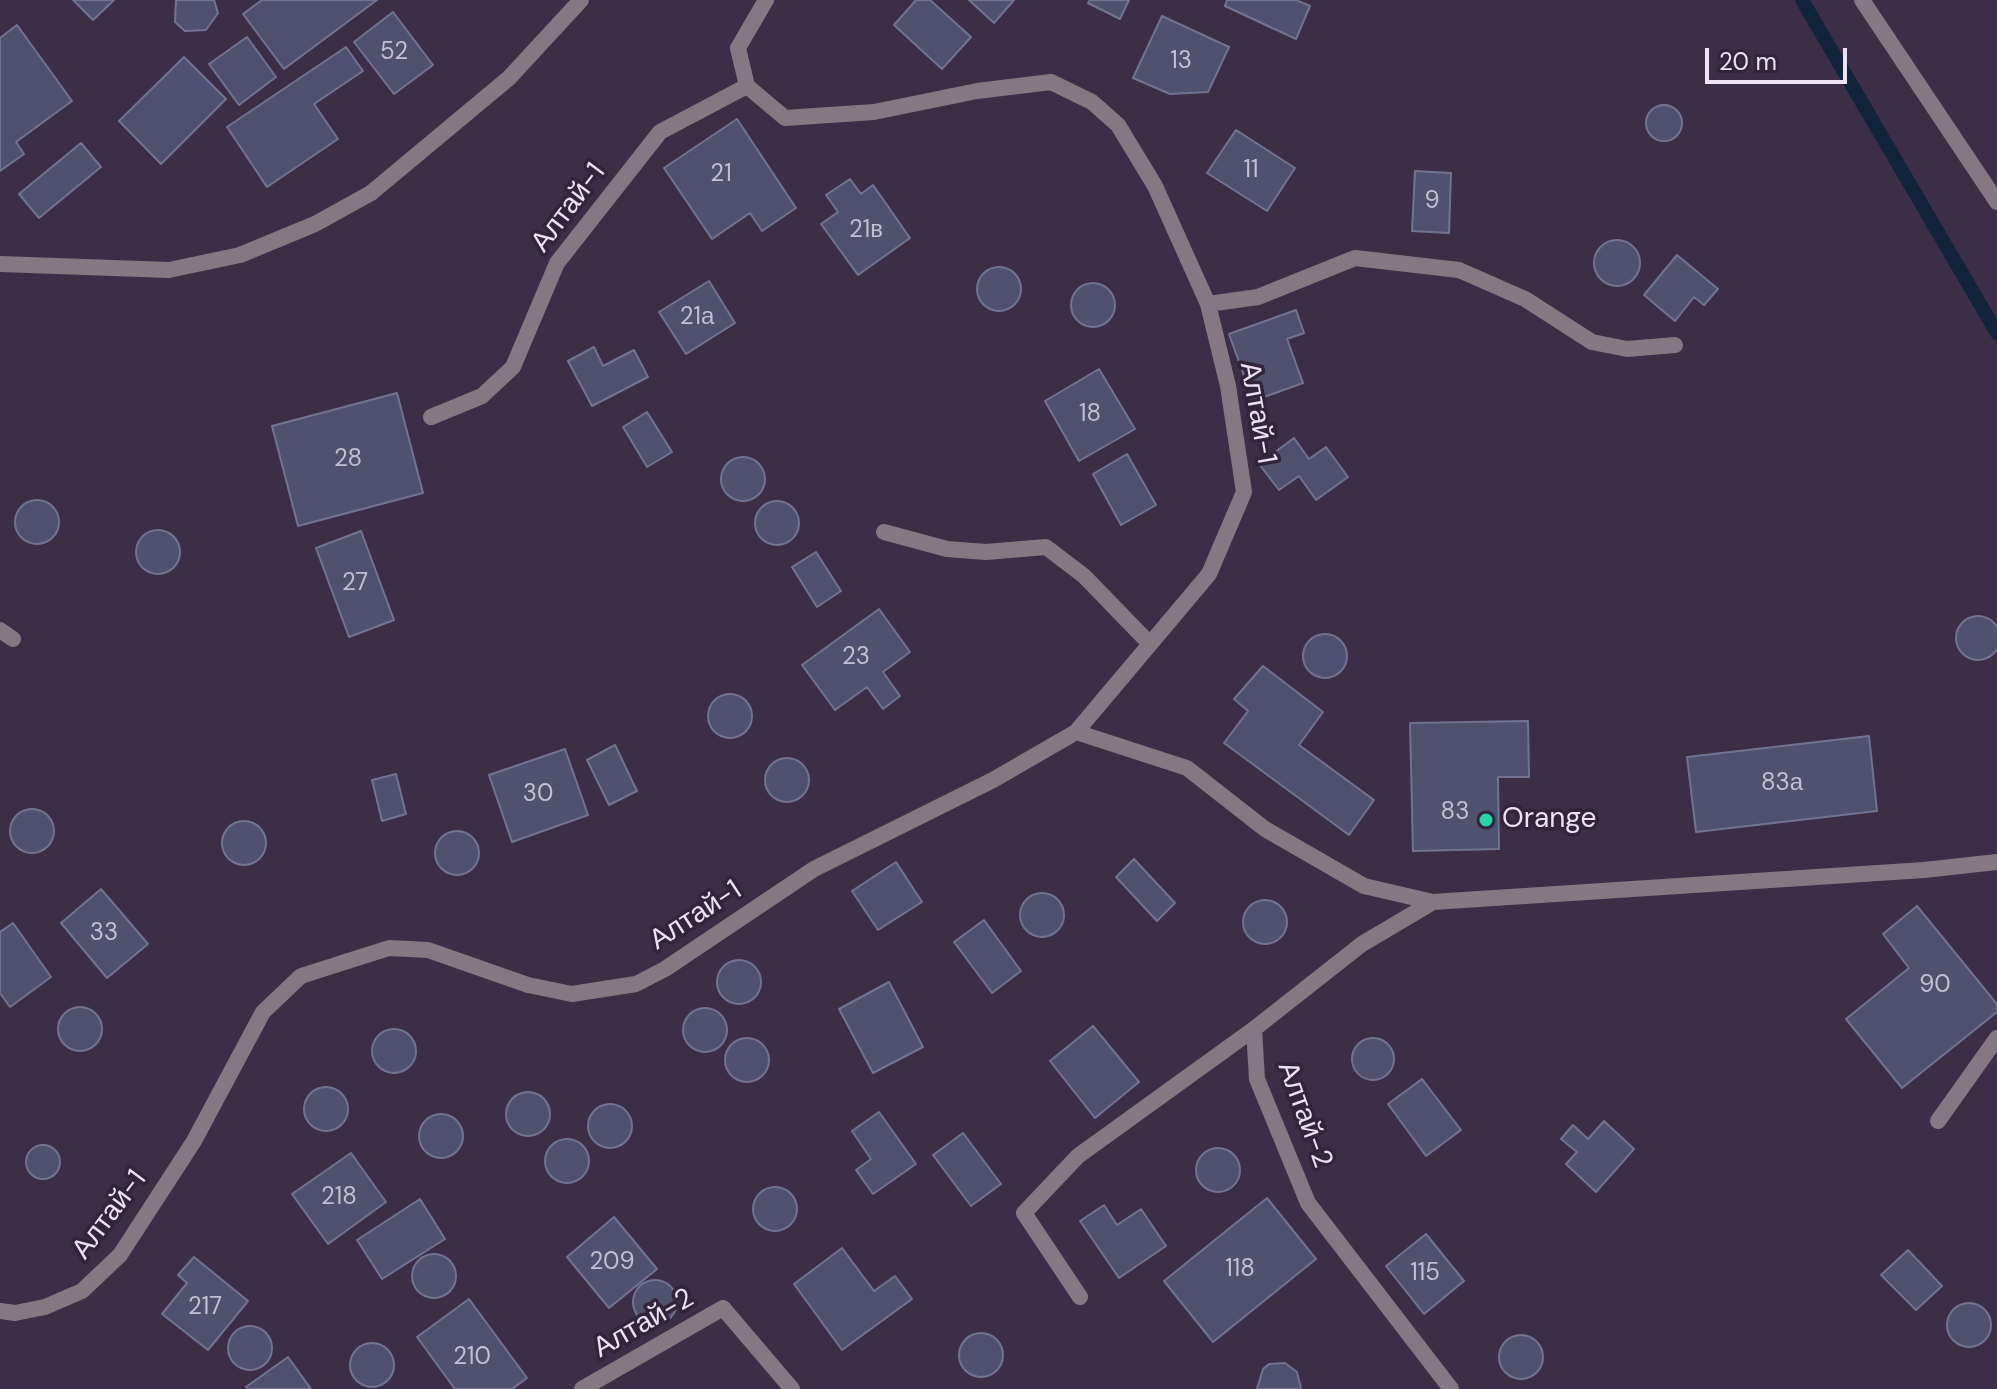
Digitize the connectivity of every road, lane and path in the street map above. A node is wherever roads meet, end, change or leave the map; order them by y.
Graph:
1 (581, 0) edge
2 (766, 0) edge
3 (1862, 0) edge
4 (747, 86) junction
5 (1997, 202) edge
6 (0, 264) edge
7 (1208, 304) junction
8 (1675, 345) dead end
9 (431, 417) dead end
10 (884, 532) dead end
11 (1150, 644) junction
12 (1076, 732) junction
13 (1997, 862) edge
14 (1433, 902) junction
15 (1254, 1029) junction
16 (1997, 1038) edge
17 (1938, 1121) dead end
18 (1080, 1297) dead end
19 (0, 1311) edge
20 (582, 1389) edge
21 (792, 1389) edge
22 (1451, 1389) edge

1 - 6 street
2 - 4 street
3 - 5 street
4 - 7 street, Алтай-1
4 - 9 street, Алтай-1
7 - 8 street
7 - 11 street, Алтай-1
10 - 11 street
11 - 12 street, Алтай-1
12 - 14 street
12 - 19 street, Алтай-1
13 - 14 street
14 - 15 street
15 - 18 street
15 - 22 street, Алтай-2
16 - 17 street
20 - 21 street, Алтай-2

